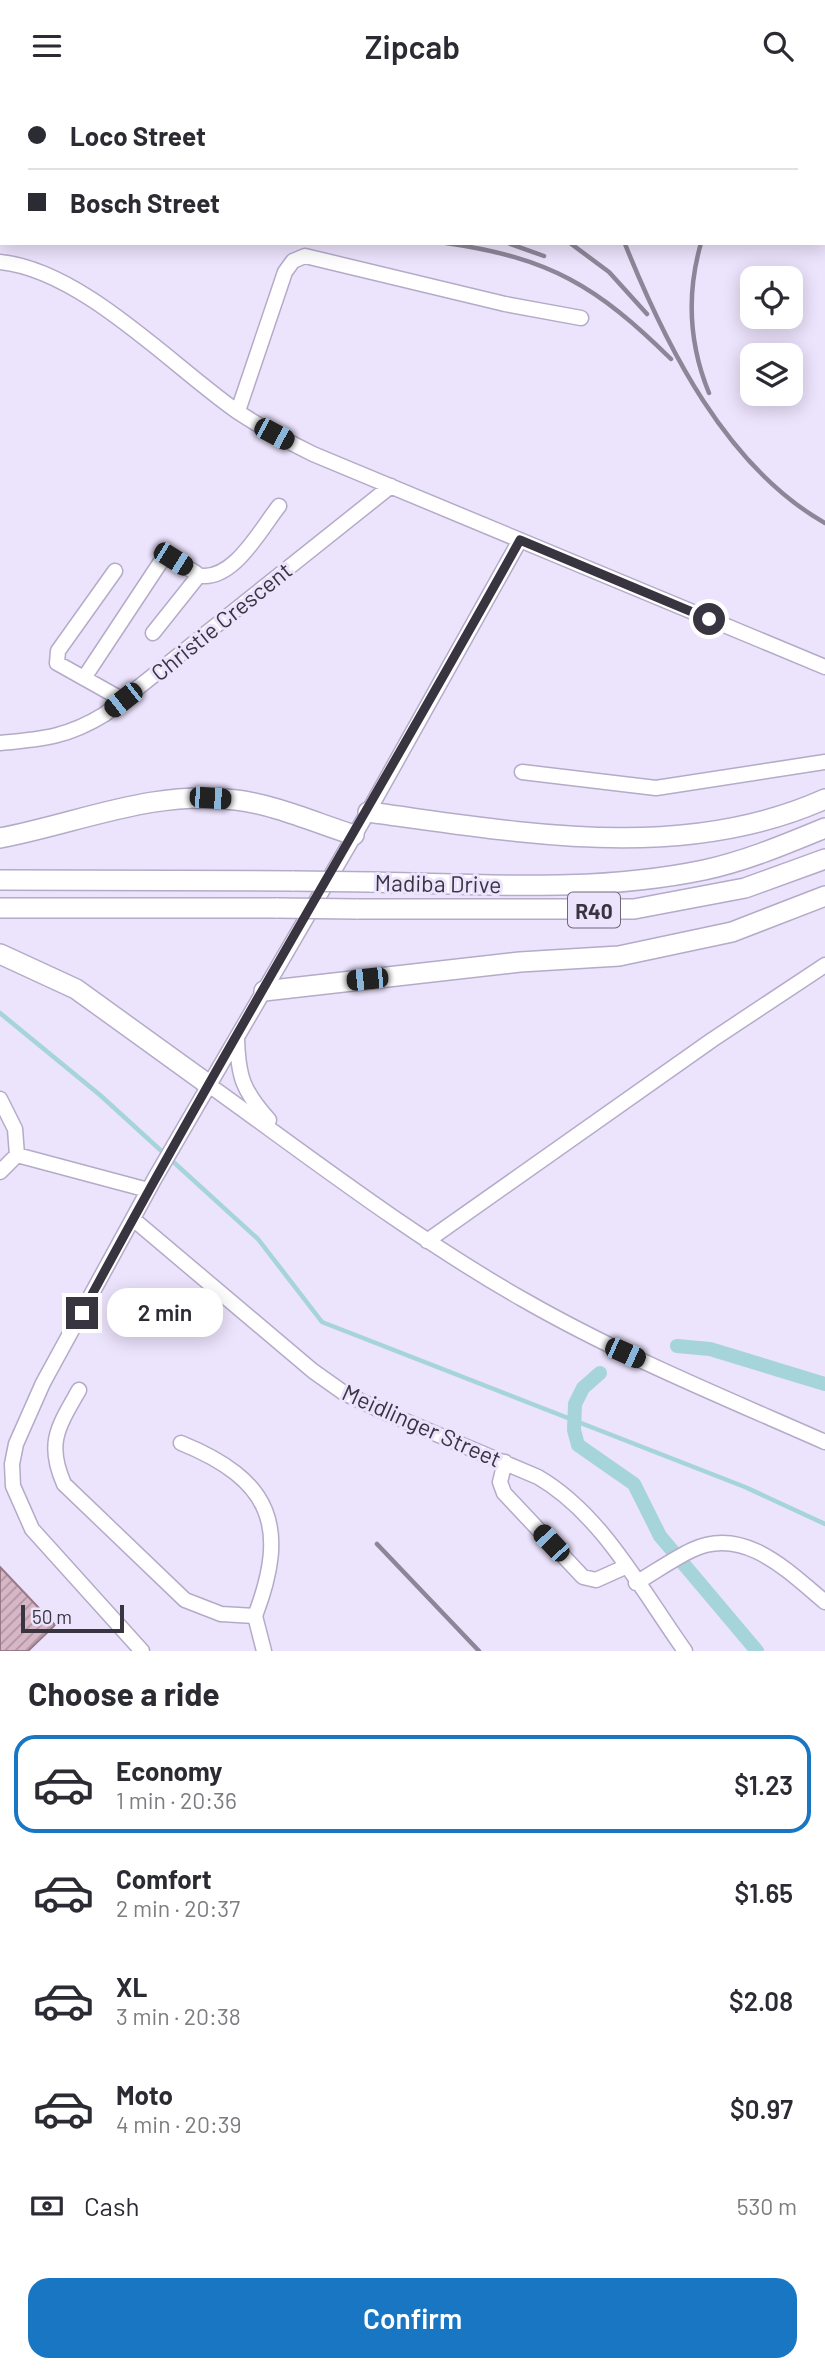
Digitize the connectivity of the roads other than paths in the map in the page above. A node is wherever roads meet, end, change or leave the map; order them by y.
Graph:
1 (0, 262) edge
2 (581, 318) dead end
3 (238, 411) junction
4 (391, 485) junction
5 (279, 506) dead end
6 (520, 540) junction
7 (115, 571) dead end
8 (197, 575) junction
9 (153, 632) dead end
10 (825, 667) edge
11 (83, 678) junction
12 (123, 700) junction
13 (0, 743) edge
14 (825, 762) edge
15 (522, 772) dead end
16 (825, 799) edge
17 (368, 812) junction
18 (825, 828) edge
19 (354, 835) junction
20 (0, 838) edge
21 (825, 859) edge
22 (0, 880) edge
23 (825, 896) edge
24 (0, 908) edge
25 (0, 954) edge
26 (825, 965) edge
27 (264, 991) junction
28 (237, 1037) junction
29 (209, 1085) junction
30 (0, 1099) edge
31 (286, 1140) junction
32 (17, 1155) junction
33 (0, 1172) edge
34 (151, 1184) junction
35 (132, 1219) junction
36 (428, 1241) junction
37 (79, 1390) dead end
38 (825, 1441) edge
39 (181, 1443) dead end
40 (505, 1462) junction
41 (6, 1481) edge
42 (625, 1567) junction
43 (636, 1583) junction
44 (825, 1602) edge
45 (255, 1616) junction
46 (142, 1651) edge
47 (264, 1651) edge
48 (685, 1651) edge

1 - 3 street
2 - 3 street
3 - 4 street
4 - 6 street
4 - 12 street, Christie Crescent
5 - 8 street
6 - 10 street
6 - 17 street
7 - 11 street
8 - 9 street
8 - 11 street
11 - 12 street
12 - 13 street, Christie Crescent
14 - 15 street
16 - 17 main road
17 - 19 street
18 - 22 main road, Madiba Drive / R40, bridge
19 - 20 main road
19 - 27 street
21 - 24 main road, Madiba Drive / R40, bridge
23 - 27 main road
25 - 29 main road
26 - 36 street
27 - 28 street
28 - 29 street
28 - 31 street
29 - 31 street
29 - 34 street
30 - 32 street
31 - 36 street
32 - 33 street
32 - 34 street
34 - 35 street
35 - 40 street, Meidlinger Street
35 - 41 street
36 - 38 street
37 - 45 street
39 - 45 street
40 - 42 street, Meidlinger Street
40 - 42 street
41 - 46 street
42 - 43 street, Meidlinger Street
43 - 44 street
43 - 48 street, Meidlinger Street
45 - 47 street

